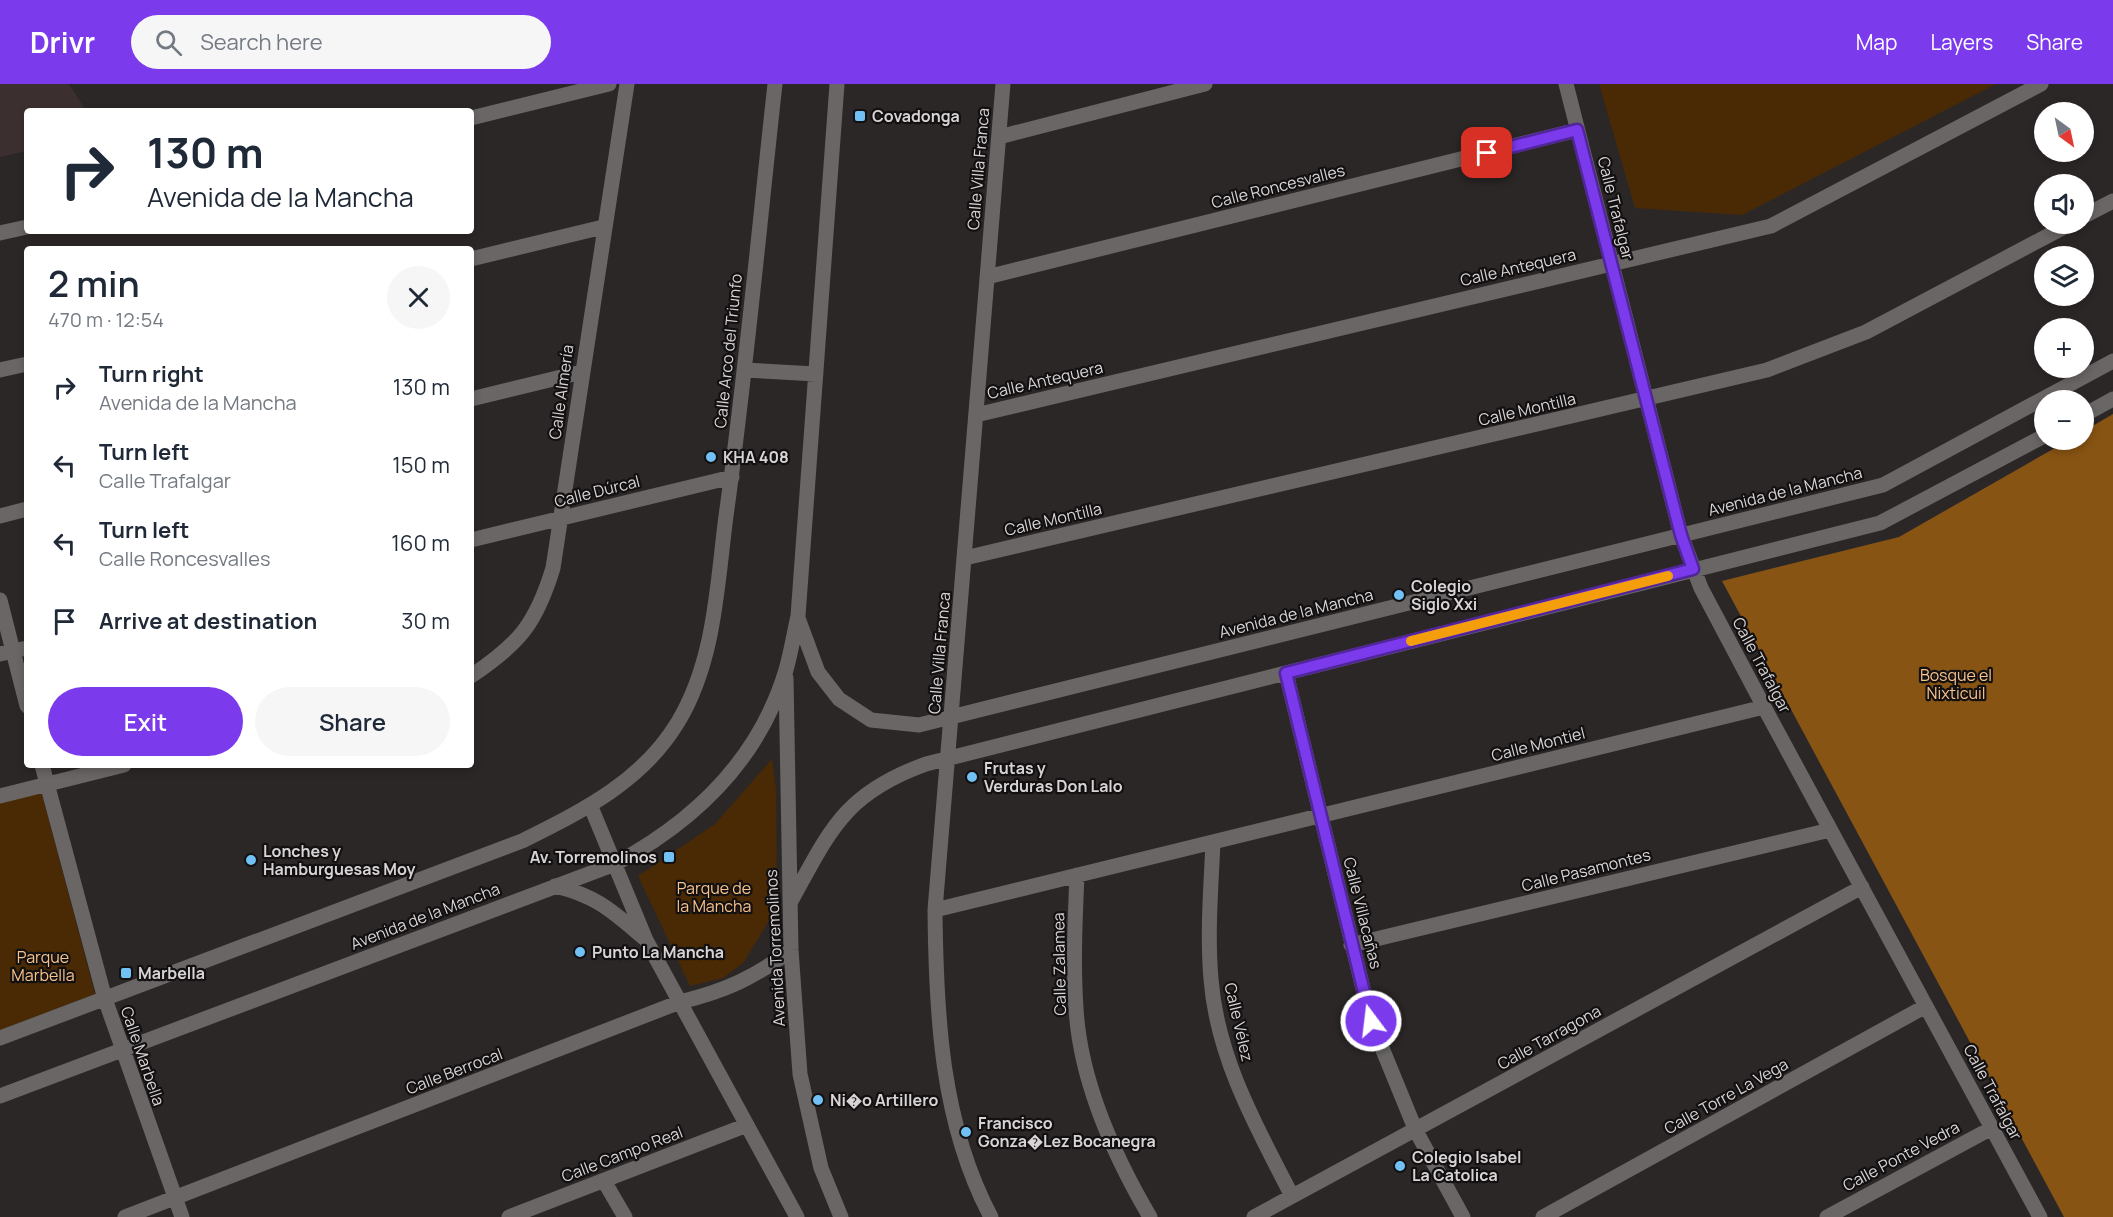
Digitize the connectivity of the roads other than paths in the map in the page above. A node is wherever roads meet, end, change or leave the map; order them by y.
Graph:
1 (609, 84) edge
2 (627, 84) edge
3 (775, 84) edge
4 (837, 84) edge
5 (1003, 84) edge
6 (1204, 84) edge
7 (1566, 84) edge
8 (2041, 84) edge
9 (474, 117) edge
10 (1577, 130) junction
11 (999, 137) junction
12 (2113, 201) edge
13 (2094, 211) edge
14 (603, 227) junction
15 (24, 228) edge
16 (0, 233) edge
17 (2051, 234) edge
18 (474, 258) edge
19 (1611, 263) junction
20 (987, 277) junction
21 (2113, 361) edge
22 (24, 365) edge
23 (0, 370) edge
24 (744, 370) junction
25 (582, 372) junction
26 (816, 374) junction
27 (474, 398) edge
28 (1648, 399) junction
29 (2113, 399) edge
30 (2094, 409) edge
31 (976, 415) junction
32 (2034, 441) edge
33 (732, 477) junction
34 (24, 511) edge
35 (0, 516) edge
36 (560, 518) junction
37 (1681, 535) junction
38 (474, 539) edge
39 (965, 558) junction
40 (1693, 569) junction
41 (0, 600) edge
42 (798, 616) junction
43 (13, 651) edge
44 (786, 670) junction
45 (1286, 673) junction
46 (474, 674) edge
47 (24, 694) edge
48 (1764, 707) junction
49 (952, 717) junction
50 (948, 759) junction
51 (43, 768) edge
52 (112, 768) edge
53 (47, 784) junction
54 (0, 796) edge
55 (591, 807) junction
56 (1321, 816) junction
57 (1830, 830) junction
58 (1213, 842) junction
59 (615, 864) junction
60 (1077, 876) junction
61 (555, 886) junction
62 (1862, 887) junction
63 (790, 903) junction
64 (935, 910) junction
65 (646, 940) junction
66 (1351, 945) junction
67 (791, 950) junction
68 (105, 999) junction
69 (680, 1002) junction
70 (1926, 1006) junction
71 (0, 1038) edge
72 (121, 1050) junction
73 (0, 1096) edge
74 (747, 1125) junction
75 (1992, 1128) junction
76 (1416, 1131) junction
77 (604, 1181) junction
78 (1292, 1197) junction
79 (175, 1198) junction
80 (124, 1217) edge
81 (182, 1217) edge
82 (510, 1217) edge
83 (625, 1217) edge
84 (796, 1217) edge
85 (841, 1217) edge
86 (991, 1217) edge
87 (1150, 1217) edge
88 (1254, 1217) edge
89 (1463, 1217) edge
90 (1544, 1217) edge
91 (1827, 1217) edge
92 (2040, 1217) edge

1 - 9 street
2 - 14 street, Calle Almería
3 - 24 street, Calle Arco del Triunfo
4 - 26 street
5 - 11 street, Calle Villa Franca
6 - 11 street
7 - 10 street, Calle Trafalgar
8 - 19 street, Calle Antequera
10 - 19 street, Calle Trafalgar
10 - 20 street, Calle Roncesvalles
11 - 20 street, Calle Villa Franca
12 - 13 street
14 - 18 street
14 - 25 street, Calle Almería
15 - 16 street
17 - 28 street, Calle Montilla
19 - 28 street, Calle Trafalgar
19 - 31 street, Calle Antequera
20 - 31 street, Calle Villa Franca
21 - 37 street, Avenida de la Mancha
22 - 23 street
24 - 26 street
24 - 33 street, Calle Arco del Triunfo
25 - 27 street
25 - 36 street, Calle Almería
26 - 42 street
28 - 37 street, Calle Trafalgar
28 - 39 street, Calle Montilla
29 - 30 street
31 - 39 street, Calle Villa Franca
32 - 40 street
33 - 36 street, Calle Dúrcal
33 - 55 street, Calle Arco del Triunfo
34 - 35 street
36 - 38 street, Calle Dúrcal
36 - 46 street, Calle Almería
37 - 40 street, Calle Trafalgar
37 - 49 street, Avenida de la Mancha
39 - 49 street, Calle Villa Franca
40 - 45 street
40 - 48 street, Calle Trafalgar
41 - 43 street
42 - 44 street
42 - 49 street, Avenida de la Mancha
43 - 47 street
44 - 59 street, Avenida de la Mancha
44 - 63 street, Avenida Torremolinos
45 - 50 street
45 - 56 street, Calle Villacañas
48 - 56 street, Calle Montiel
48 - 57 street, Calle Trafalgar
49 - 50 street, Calle Villa Franca
50 - 63 street
50 - 64 street, Calle Villa Franca
51 - 53 street, Calle Marbella
52 - 53 street
53 - 54 street
53 - 68 street, Calle Marbella
55 - 59 street
55 - 68 street
56 - 58 street, Calle Montiel
56 - 66 street, Calle Villacañas
57 - 62 street, Calle Trafalgar
57 - 66 street, Calle Pasamontes
58 - 60 street, Calle Montiel
58 - 78 street, Calle Vélez
59 - 61 street, Avenida de la Mancha
59 - 65 street
60 - 64 street, Calle Montiel
60 - 87 street, Calle Zalamea
61 - 65 street
61 - 72 street, Avenida de la Mancha
62 - 70 street, Calle Trafalgar
62 - 76 street, Calle Tarragona
63 - 67 street, Avenida Torremolinos
64 - 86 street, Calle Villa Franca
65 - 69 street
66 - 76 street, Calle Villacañas
67 - 69 street, Calle Berrocal
67 - 85 street, Avenida Torremolinos
68 - 71 street
68 - 72 street, Calle Marbella
69 - 74 street
69 - 79 street, Calle Berrocal
70 - 75 street, Calle Trafalgar
70 - 90 street, Calle Torre La Vega
72 - 73 street, Avenida de la Mancha
72 - 79 street, Calle Marbella
74 - 77 street, Calle Campo Real
74 - 84 street
75 - 91 street, Calle Ponte Vedra
75 - 92 street, Calle Trafalgar
76 - 78 street, Calle Tarragona
76 - 89 street, Calle Villacañas
77 - 82 street, Calle Campo Real
77 - 83 street
78 - 88 street, Calle Tarragona
79 - 80 street, Calle Berrocal
79 - 81 street, Calle Marbella

